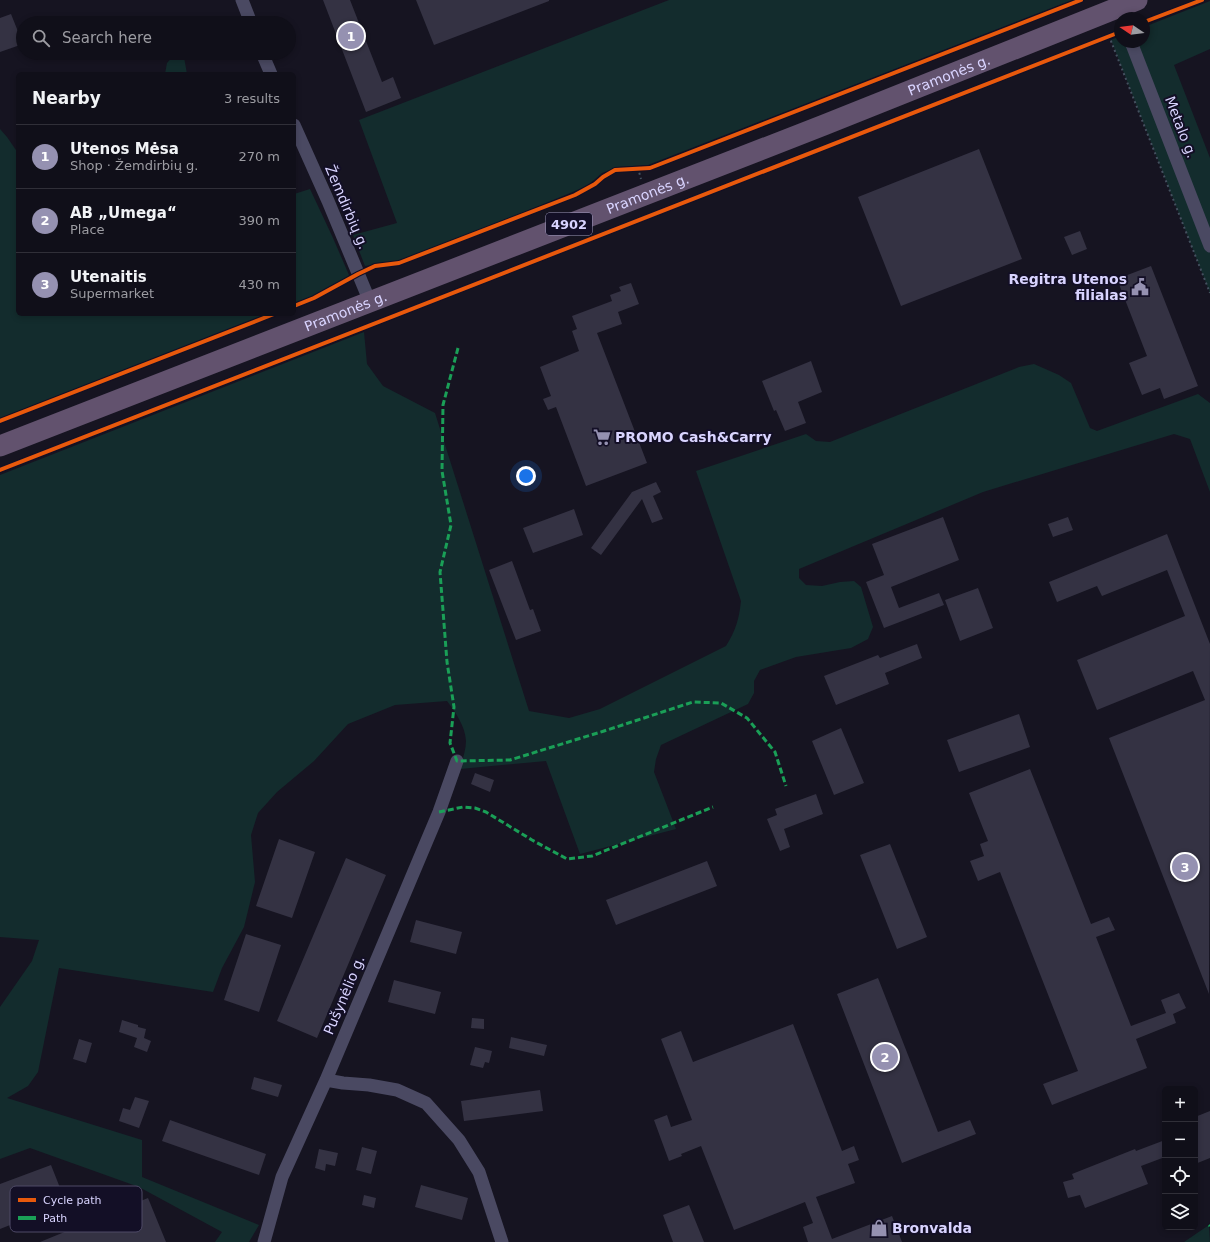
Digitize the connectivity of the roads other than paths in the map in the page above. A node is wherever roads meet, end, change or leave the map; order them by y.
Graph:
1 (242, 0) edge
2 (1137, 0) edge
3 (1121, 12) edge
4 (1114, 15) edge
5 (248, 16) edge
6 (1133, 48) edge
7 (265, 60) edge
8 (270, 72) edge
9 (296, 129) edge
10 (1210, 246) edge
11 (370, 302) junction
12 (0, 446) edge
13 (456, 762) dead end
14 (326, 1080) junction
15 (264, 1242) edge
16 (502, 1242) edge

1 - 5 street
2 - 3 highway, Pramonės g. / 4902
4 - 11 highway, Pramonės g. / 4902
6 - 10 street, Metalo g.
7 - 8 street
9 - 11 street, Žemdirbių g.
11 - 12 highway, Pramonės g. / 4902
13 - 14 street, Pušynėlio g.
14 - 15 street, Pušynėlio g.
14 - 16 street

